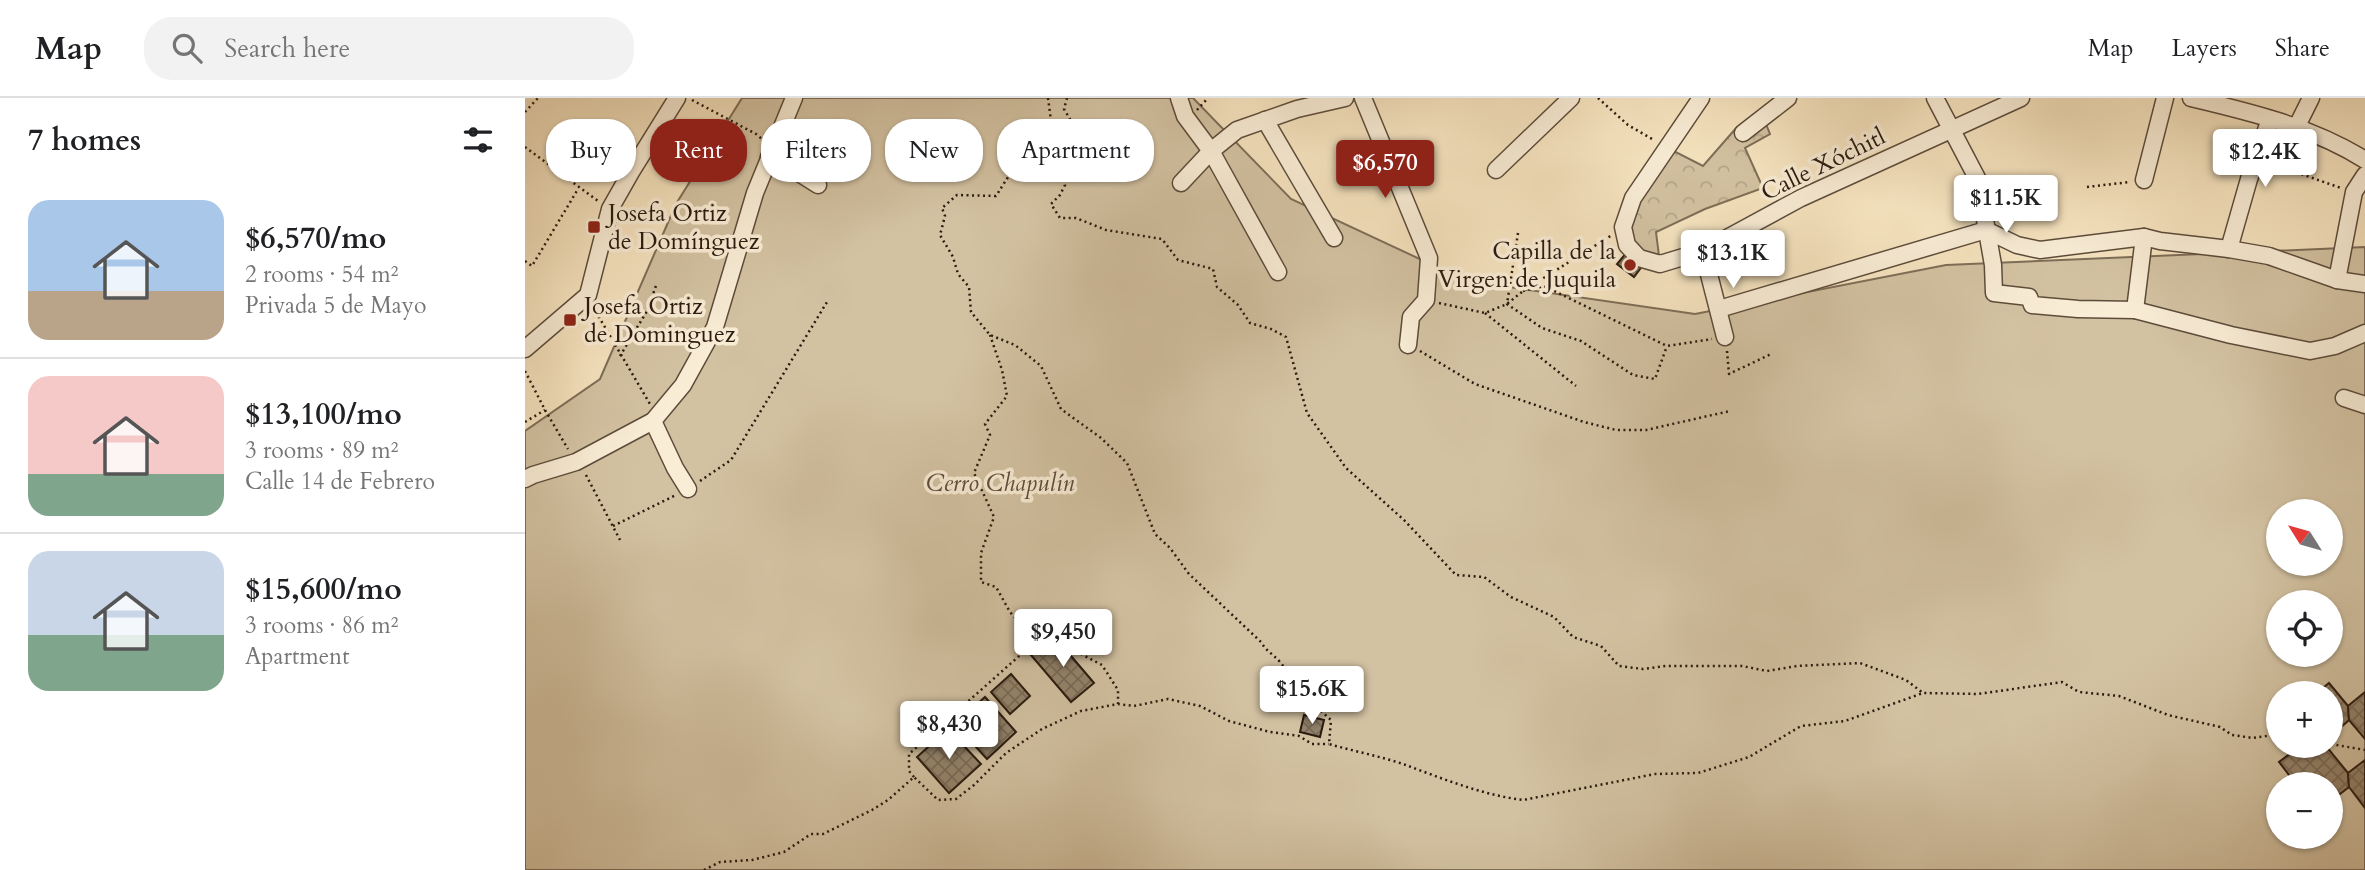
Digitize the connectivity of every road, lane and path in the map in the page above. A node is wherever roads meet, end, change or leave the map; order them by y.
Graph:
1 (538, 98) edge
2 (677, 98) edge
3 (689, 98) edge
4 (1048, 98) edge
5 (1067, 98) edge
6 (1179, 98) edge
7 (1345, 98) edge
8 (1363, 98) edge
9 (1571, 98) edge
10 (1598, 98) edge
11 (1701, 98) edge
12 (1788, 98) edge
13 (1935, 98) edge
14 (2021, 98) edge
15 (2165, 98) edge
16 (2191, 98) edge
17 (2311, 98) edge
18 (794, 100) edge
19 (525, 112) edge
20 (786, 119) edge
21 (2270, 119) junction
22 (1265, 121) junction
23 (1952, 128) junction
24 (2296, 128) junction
25 (1743, 133) dead end
26 (761, 140) edge
27 (525, 147) edge
28 (1666, 147) junction
29 (1211, 151) junction
30 (2365, 160) edge
31 (1496, 170) dead end
32 (2365, 175) edge
33 (761, 178) edge
34 (2144, 180) joint
35 (1181, 183) dead end
36 (2087, 187) dead end
37 (579, 188) junction
38 (2354, 192) junction
39 (610, 209) junction
40 (1623, 227) junction
41 (1986, 230) junction
42 (1518, 233) dead end
43 (2144, 237) junction
44 (1334, 238) dead end
45 (2229, 249) junction
46 (1703, 251) junction
47 (525, 261) edge
48 (1278, 272) dead end
49 (2337, 280) junction
50 (657, 283) dead end
51 (2365, 284) edge
52 (1523, 291) junction
53 (588, 295) junction
54 (1426, 300) junction
55 (827, 302) dead end
56 (1507, 304) junction
57 (1719, 309) junction
58 (2135, 310) junction
59 (1485, 313) junction
60 (2365, 333) edge
61 (990, 335) junction
62 (1725, 337) junction
63 (1408, 345) joint
64 (1667, 346) junction
65 (525, 349) edge
66 (1771, 354) dead end
67 (620, 356) junction
68 (525, 371) edge
69 (1576, 386) dead end
70 (2344, 398) dead end
71 (2365, 405) edge
72 (545, 410) junction
73 (1730, 411) dead end
74 (653, 421) junction
75 (525, 422) edge
76 (576, 462) junction
77 (525, 479) edge
78 (688, 488) junction
79 (613, 526) junction
80 (620, 540) dead end
81 (1036, 640) junction
82 (1923, 693) junction
83 (1118, 704) junction
84 (2266, 736) edge
85 (1329, 744) junction
86 (2343, 746) edge
87 (2365, 750) edge
88 (914, 777) junction
89 (704, 870) edge

1 - 19 path
2 - 39 street
3 - 26 path
4 - 61 path
5 - 82 path
6 - 29 street
7 - 22 street
8 - 54 street
9 - 31 street
10 - 28 path
11 - 28 street
12 - 25 street
13 - 23 street
14 - 23 street, Calle Xóchitl
15 - 34 street
16 - 21 street
17 - 24 street
18 - 20 street
21 - 24 street
21 - 45 street
22 - 29 street
22 - 44 street
23 - 41 street
23 - 46 street, Calle Xóchitl
24 - 30 street
24 - 38 path
27 - 37 path
28 - 40 street
29 - 35 street
29 - 48 street
32 - 38 street
33 - 74 street
34 - 36 path
37 - 39 path
37 - 47 path
38 - 49 street
39 - 53 street
40 - 46 street, Calle Xóchitl
40 - 52 path
41 - 43 street
41 - 57 street
41 - 58 street
42 - 56 path
43 - 45 street
43 - 58 street
45 - 49 street
46 - 57 street
49 - 51 street
50 - 67 path
52 - 56 path
52 - 64 path
53 - 65 street
53 - 67 path
54 - 59 path
54 - 63 street
55 - 78 path
56 - 59 path
56 - 64 path
57 - 62 street
58 - 60 street
59 - 69 path
61 - 81 path
61 - 85 path
62 - 64 path
62 - 66 path
63 - 73 path
67 - 74 path
68 - 72 path
70 - 71 street
72 - 75 path
72 - 76 path
74 - 76 street
74 - 78 street
76 - 77 street
76 - 79 path
78 - 79 path
79 - 80 path
81 - 83 path
81 - 88 path
82 - 84 path
82 - 85 path
83 - 85 path
83 - 88 path
86 - 87 path
88 - 89 path

